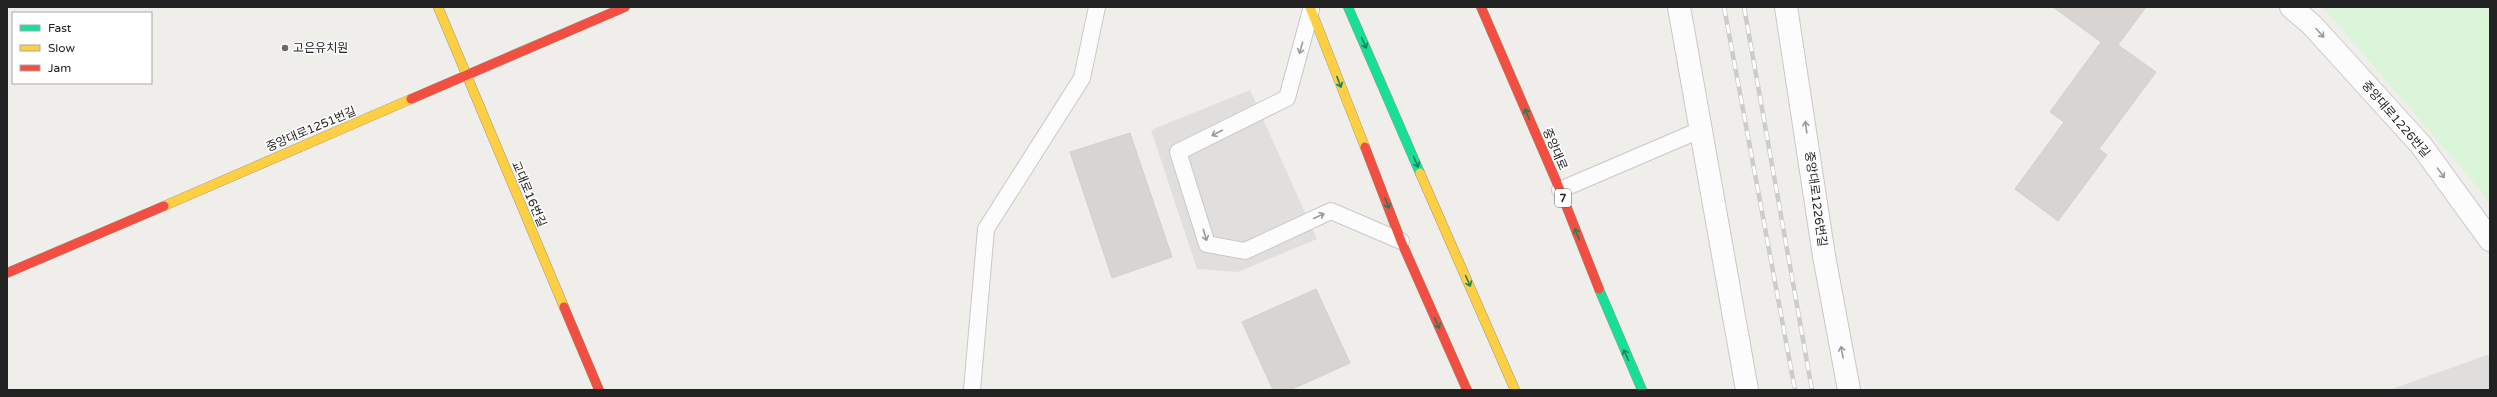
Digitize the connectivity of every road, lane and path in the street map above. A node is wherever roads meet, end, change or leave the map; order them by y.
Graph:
1 (438, 7) edge
2 (625, 7) edge
3 (1097, 7) edge
4 (1348, 7) edge
5 (1481, 7) edge
6 (1679, 7) edge
7 (1786, 7) edge
8 (2291, 7) edge
9 (1310, 9) edge
10 (465, 76) junction
11 (1700, 130) junction
12 (1560, 190) junction
13 (2490, 240) edge
14 (1401, 241) junction
15 (7, 273) edge
16 (599, 390) edge
17 (972, 390) edge
18 (1467, 390) edge
19 (1515, 390) edge
20 (1642, 390) edge
21 (1747, 390) edge
22 (1849, 390) edge

1 - 10 main road, 교대로16번길
2 - 10 main road, 중앙대로1251번길
3 - 17 lane
4 -> 19 main road
12 -> 5 main road, 중앙대로 / 7
6 - 11 street
22 -> 7 street, 중앙대로1226번길
8 -> 13 street, 중앙대로1226번길
9 -> 14 main road
9 -> 14 lane
10 - 15 main road, 중앙대로1251번길
10 - 16 main road, 교대로16번길
11 - 12 lane
11 - 21 street
20 -> 12 main road, 중앙대로 / 7
14 -> 18 main road

